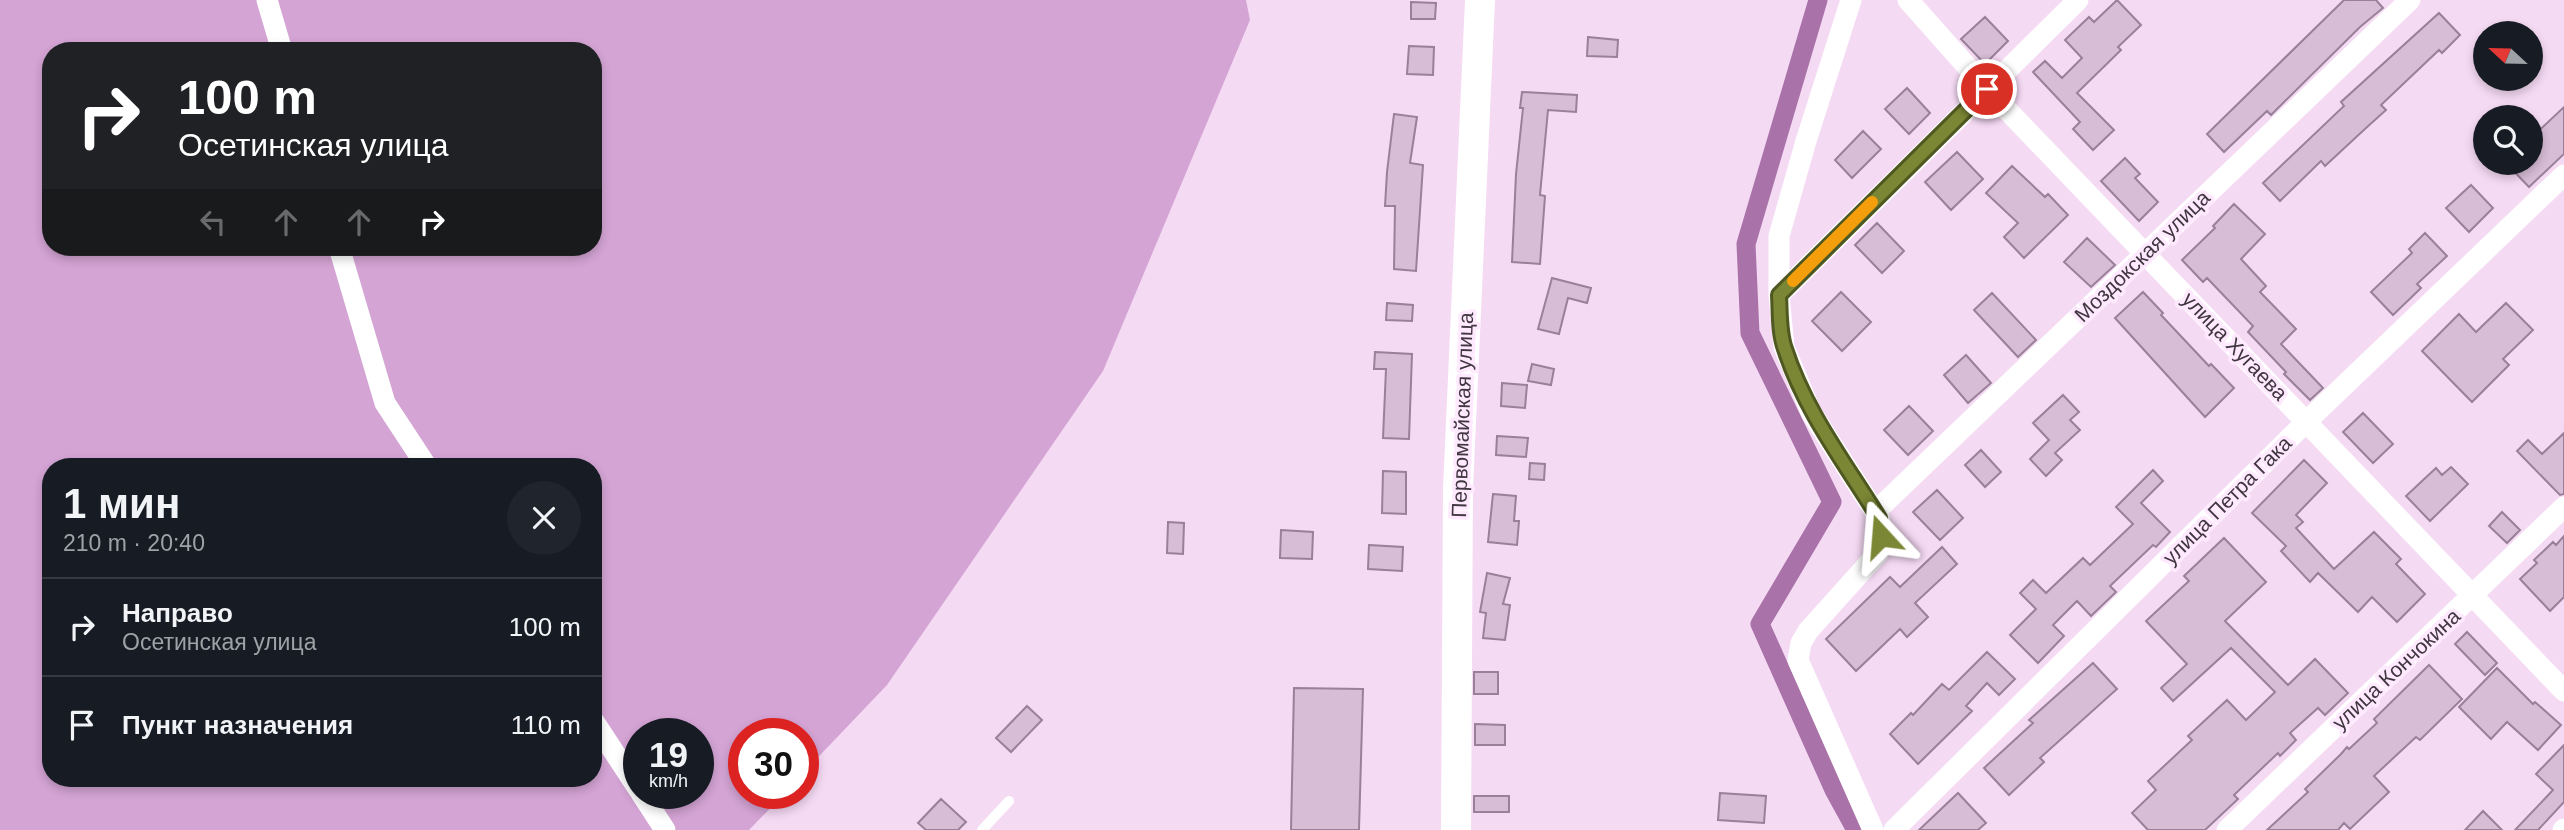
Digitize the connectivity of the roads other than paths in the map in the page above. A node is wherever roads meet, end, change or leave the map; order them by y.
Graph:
1 (267, 0) edge
2 (1480, 0) edge
3 (1852, 0) edge
4 (1908, 0) edge
5 (2078, 0) edge
6 (2410, 0) edge
7 (279, 42) edge
8 (1987, 89) junction
9 (2564, 174) edge
10 (2145, 253) junction
11 (342, 256) edge
12 (1779, 295) junction
13 (2307, 421) junction
14 (421, 458) edge
15 (2564, 507) edge
16 (1875, 512) junction
17 (2472, 597) junction
18 (2564, 691) edge
19 (602, 734) edge
20 (623, 765) edge
21 (1009, 801) dead end
22 (652, 809) edge
23 (665, 830) edge
24 (982, 830) edge
25 (1456, 830) edge
26 (1873, 830) edge
27 (1894, 830) edge
28 (2227, 830) edge

1 - 7 street
2 - 25 main road, Первомайская улица
3 - 12 street
4 - 8 street, улица Хугаева
5 - 8 street
6 - 10 street, Моздокская улица
8 - 10 street, улица Хугаева
8 - 12 street
9 - 13 street, улица Петра Гака
10 - 13 street, улица Хугаева
10 - 16 street, Моздокская улица
11 - 14 street
12 - 16 street
13 - 17 street, улица Хугаева
13 - 27 street, улица Петра Гака
15 - 17 street, улица Кончокина
16 - 26 street
17 - 18 street, улица Хугаева
17 - 28 street, улица Кончокина
19 - 20 street
21 - 24 lane
22 - 23 street

